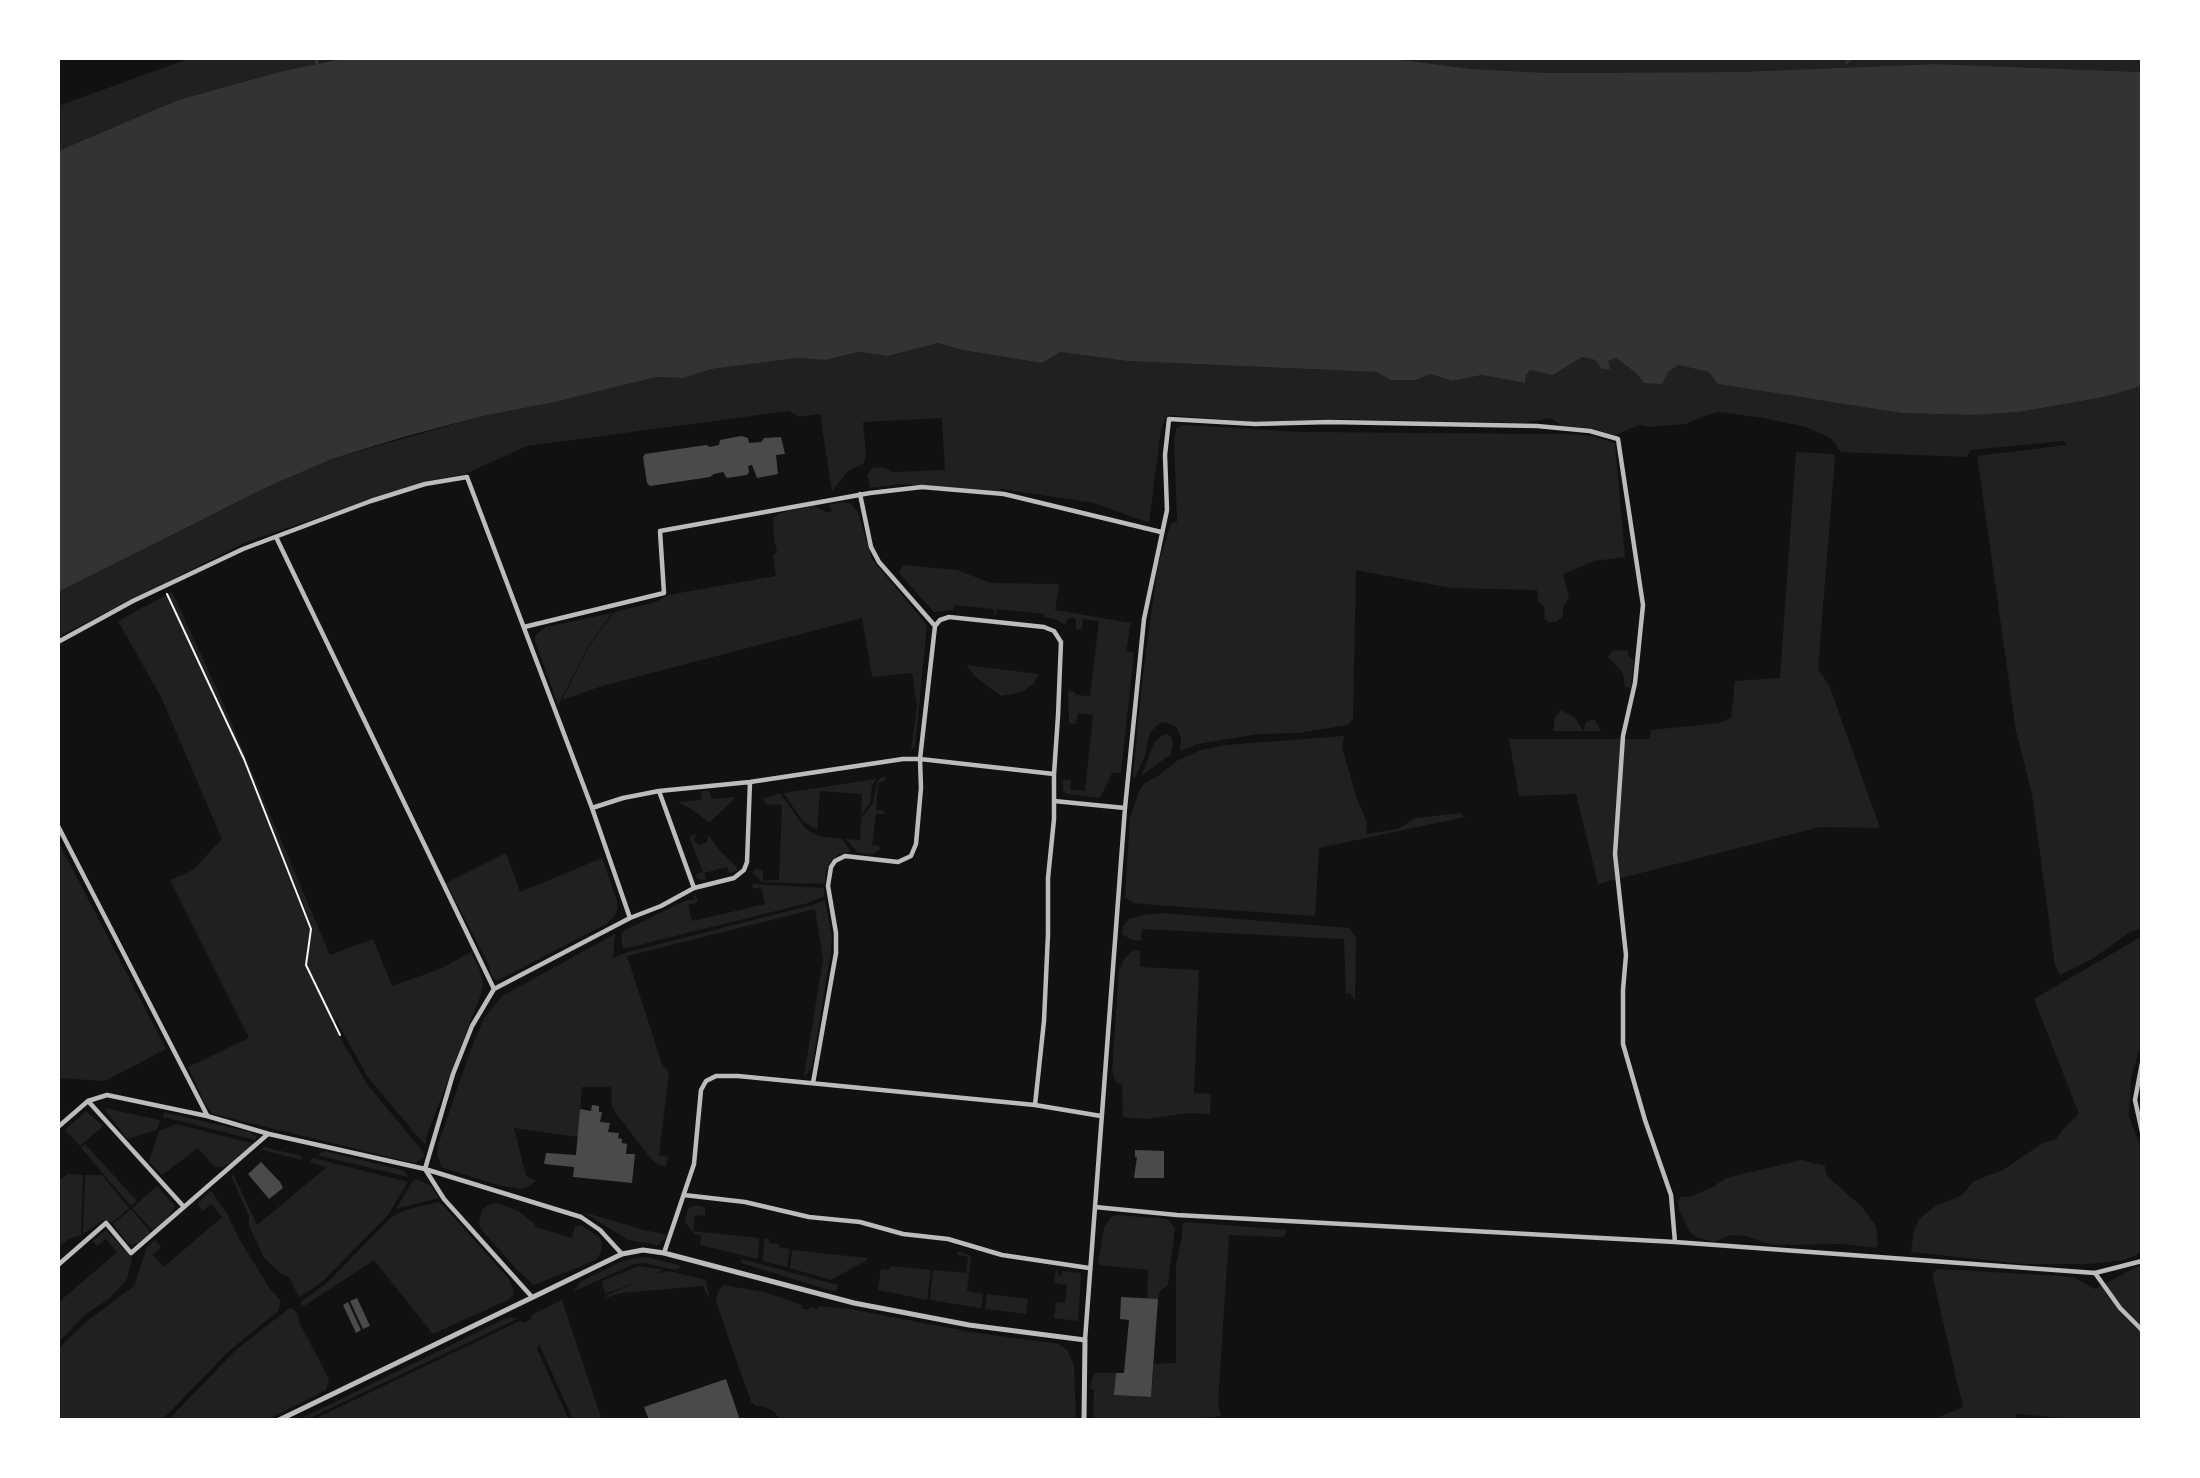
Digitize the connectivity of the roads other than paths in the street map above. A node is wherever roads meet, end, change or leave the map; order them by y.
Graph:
1 (860, 494) junction
2 (1161, 532) junction
3 (276, 537) junction
4 (934, 626) junction
5 (524, 627) junction
6 (58, 642) edge
7 (920, 759) junction
8 (1054, 774) junction
9 (750, 782) junction
10 (659, 791) junction
11 (1054, 801) junction
12 (592, 808) junction
13 (1125, 808) junction
14 (58, 826) edge
15 (694, 888) junction
16 (630, 918) junction
17 (494, 989) junction
18 (2142, 1063) edge
19 (813, 1083) junction
20 (88, 1101) junction
21 (1035, 1105) junction
22 (207, 1116) junction
23 (1101, 1116) junction
24 (58, 1127) edge
25 (2142, 1132) edge
26 (269, 1134) junction
27 (425, 1169) junction
28 (684, 1195) junction
29 (184, 1207) junction
30 (1096, 1207) junction
31 (1675, 1242) junction
32 (622, 1254) junction
33 (664, 1254) junction
34 (2142, 1261) edge
35 (58, 1265) edge
36 (1089, 1268) junction
37 (2095, 1273) junction
38 (532, 1297) junction
39 (2142, 1330) edge
40 (1085, 1340) junction
41 (279, 1420) edge
42 (1084, 1420) edge

1 - 2 street
1 - 4 street
1 - 5 street
2 - 13 street
2 - 31 street
3 - 5 street
3 - 6 street
3 - 17 street
4 - 7 street
4 - 8 street
5 - 12 street
7 - 8 street
7 - 9 street
7 - 19 street
8 - 11 street
9 - 10 street
9 - 15 street
10 - 12 street
10 - 15 street
11 - 13 street
11 - 21 street
12 - 16 street
13 - 23 street
14 - 22 street
15 - 16 street
16 - 17 street
17 - 27 street
18 - 25 street
19 - 21 street
19 - 28 street
20 - 22 street
20 - 24 street
20 - 29 street
21 - 23 street
22 - 26 street
23 - 30 street
26 - 27 street
26 - 29 street
27 - 32 street
27 - 38 street
28 - 33 street
28 - 36 street
29 - 35 street
30 - 31 street
30 - 36 street
31 - 37 street
32 - 33 street
32 - 38 street
33 - 40 street
34 - 37 street
36 - 40 street
37 - 39 street
38 - 41 street
40 - 42 street

